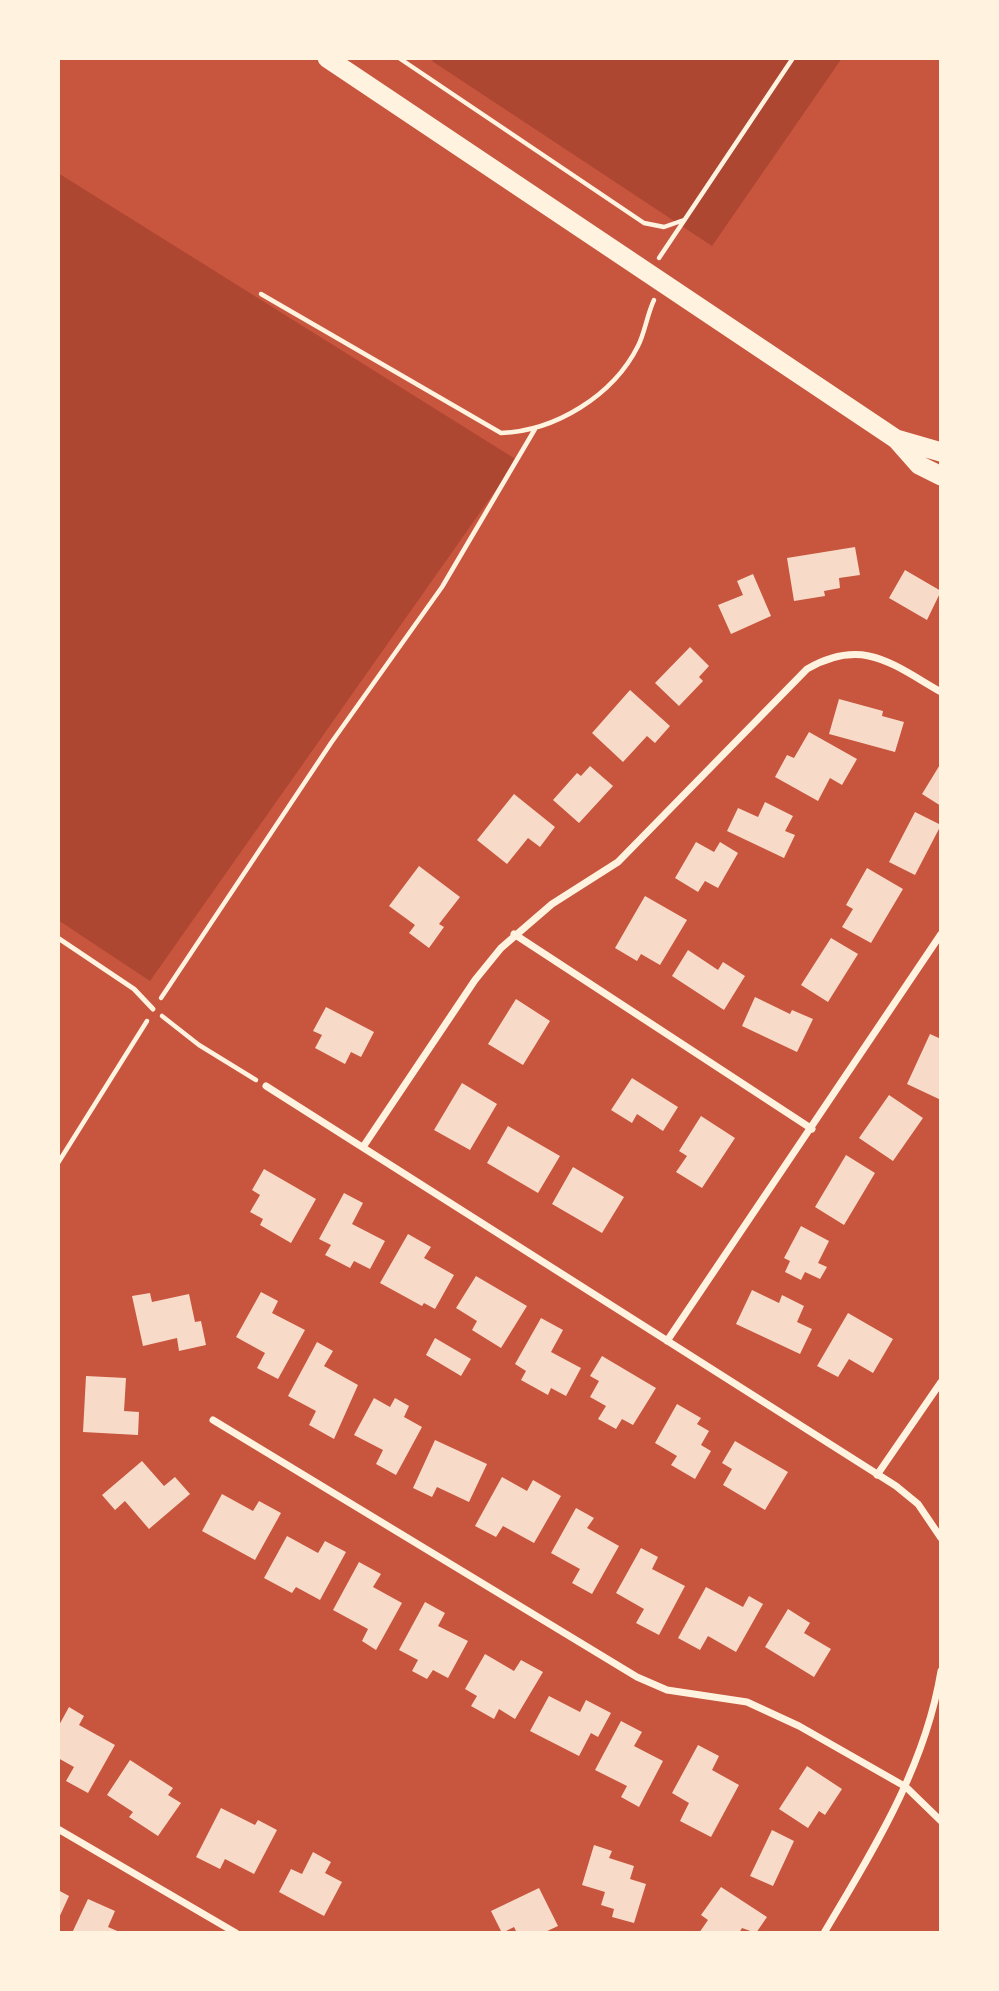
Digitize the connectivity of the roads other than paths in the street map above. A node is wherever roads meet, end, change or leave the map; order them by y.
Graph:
1 (327, 58) edge
2 (895, 439) junction
3 (941, 452) edge
4 (941, 476) edge
5 (941, 692) edge
6 (514, 934) junction
7 (941, 934) edge
8 (58, 938) edge
9 (153, 1009) road end
10 (266, 1086) road end
11 (812, 1129) junction
12 (363, 1147) junction
13 (667, 1341) junction
14 (941, 1382) edge
15 (213, 1420) dead end
16 (877, 1475) junction
17 (941, 1538) edge
18 (941, 1671) edge
19 (906, 1787) junction
20 (941, 1821) edge
21 (58, 1829) edge
22 (236, 1933) edge
23 (824, 1933) edge

1 - 2 highway
2 - 3 highway
2 - 4 highway
5 - 6 street
6 - 11 street
6 - 12 street
7 - 11 street
8 - 9 lane
10 - 12 street
11 - 13 street
12 - 13 street
13 - 16 street
14 - 16 street
15 - 19 street
16 - 17 street
18 - 19 street
19 - 20 street
19 - 23 street
21 - 22 street

